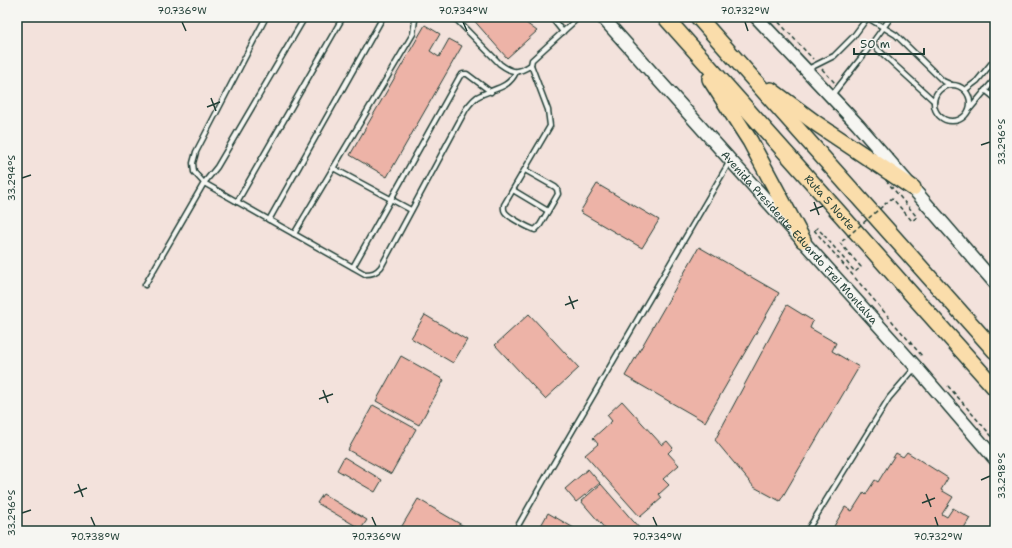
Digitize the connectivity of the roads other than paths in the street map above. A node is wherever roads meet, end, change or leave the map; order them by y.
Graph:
1 (266, 17) edge
2 (305, 17) edge
3 (343, 17) edge
4 (383, 17) edge
5 (414, 17) edge
6 (551, 17) edge
7 (579, 17) edge
8 (602, 17) edge
9 (665, 17) edge
10 (698, 17) edge
11 (756, 17) edge
12 (868, 17) edge
13 (891, 17) edge
14 (456, 18) edge
15 (884, 27) junction
16 (563, 32) junction
17 (686, 41) junction
18 (872, 44) junction
19 (995, 59) edge
20 (531, 65) junction
21 (745, 70) junction
22 (806, 70) junction
23 (516, 72) junction
24 (995, 79) edge
25 (950, 84) junction
26 (965, 90) junction
27 (986, 90) junction
28 (491, 92) junction
29 (831, 96) junction
30 (995, 98) edge
31 (934, 101) junction
32 (967, 112) junction
33 (730, 161) junction
34 (333, 168) junction
35 (524, 170) junction
36 (204, 183) junction
37 (913, 188) junction
38 (513, 190) junction
39 (391, 199) junction
40 (238, 202) junction
41 (411, 210) junction
42 (548, 211) junction
43 (269, 220) junction
44 (294, 234) junction
45 (803, 240) junction
46 (354, 267) junction
47 (995, 283) edge
48 (145, 285) dead end
49 (995, 351) edge
50 (920, 363) junction
51 (995, 388) edge
52 (995, 459) edge
53 (515, 531) edge
54 (807, 531) edge

1 - 36 lane
2 - 36 lane
3 - 40 lane
4 - 43 lane
5 - 34 lane
6 - 16 lane
7 - 16 lane
8 - 33 street, Avenida Presidente Eduardo Frei Montalva
9 - 17 highway, Ruta 5 Norte
10 - 21 highway
11 - 22 street
12 - 15 lane
12 - 22 lane
13 - 15 lane
14 - 23 lane
15 - 18 lane
15 - 25 lane
16 - 20 lane
17 - 45 highway
17 - 51 highway, Ruta 5 Norte
18 - 29 lane
18 - 31 lane
19 - 26 lane
20 - 23 lane
20 - 35 lane
21 - 37 highway
21 - 49 highway
22 - 29 street
23 - 28 lane
24 - 27 lane
25 - 26 lane
25 - 31 lane
26 - 32 lane
27 - 30 lane
27 - 32 lane
28 - 39 lane
28 - 41 lane
29 - 37 street
31 - 32 lane
33 - 45 street, Avenida Presidente Eduardo Frei Montalva
33 - 53 lane
34 - 39 lane
34 - 44 lane
35 - 38 lane
35 - 42 lane
36 - 40 lane
36 - 48 lane
37 - 47 street
38 - 42 lane
38 - 42 lane
39 - 41 lane
39 - 46 lane
40 - 43 lane
41 - 46 lane
43 - 44 lane
44 - 46 lane
45 - 50 street, Avenida Presidente Eduardo Frei Montalva
50 - 52 street, Avenida Presidente Eduardo Frei Montalva
50 - 54 lane

